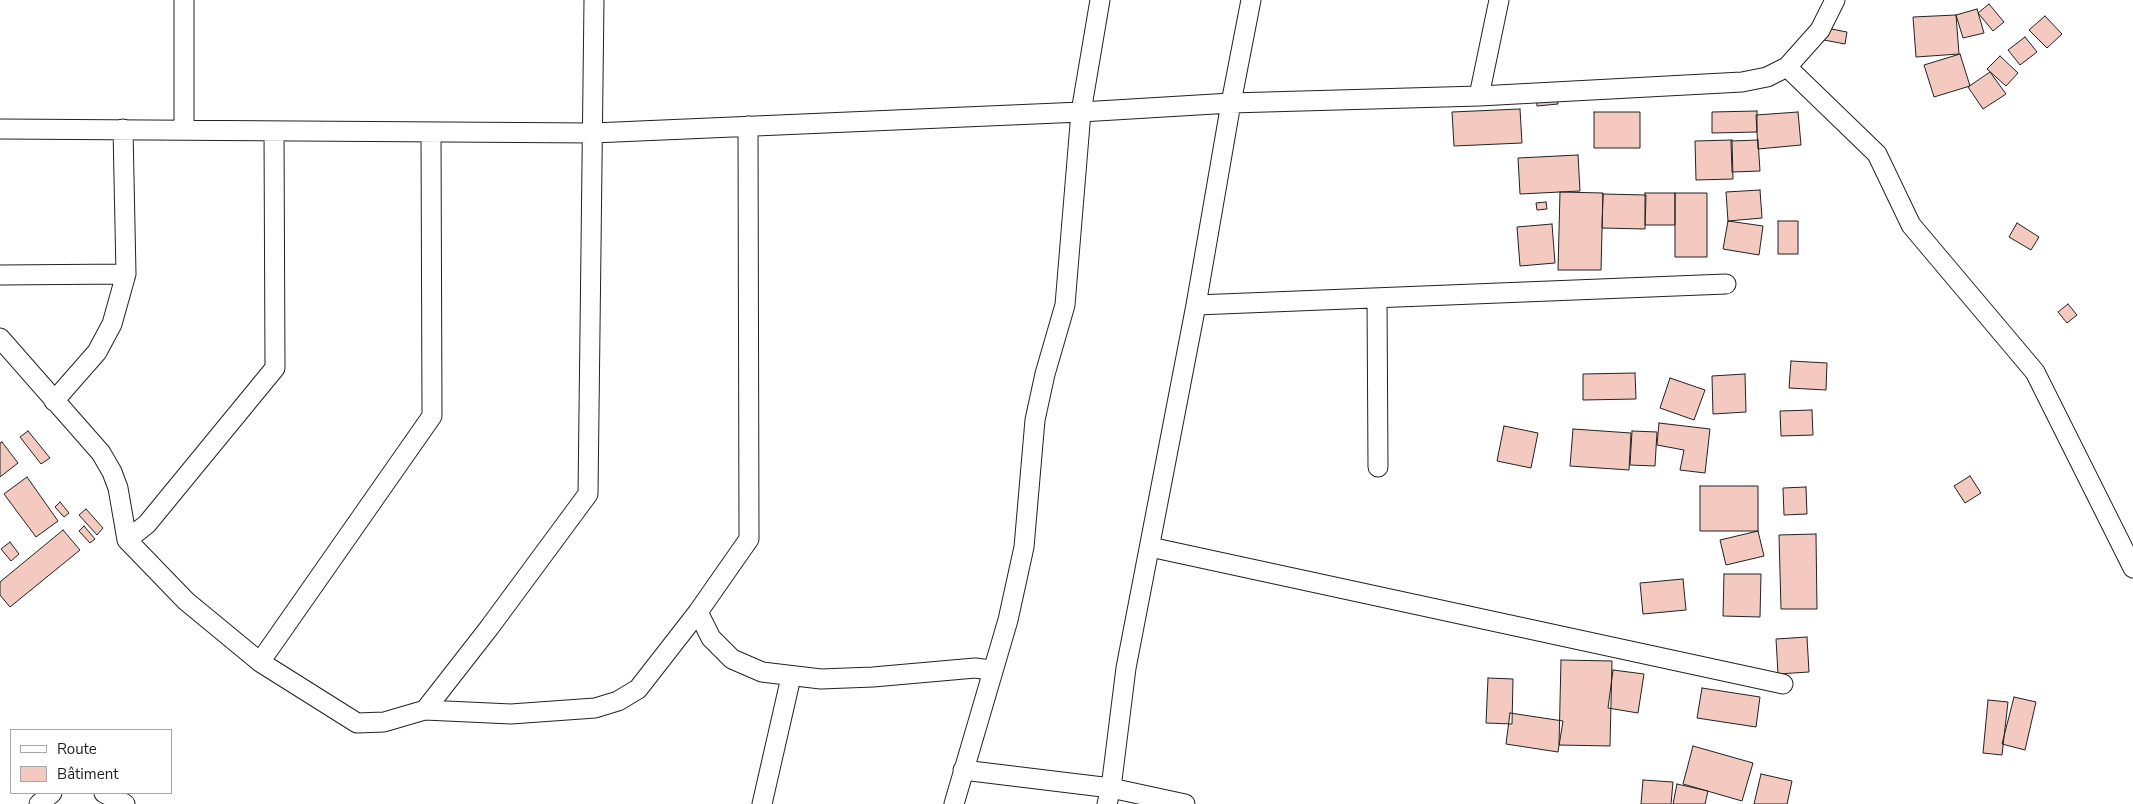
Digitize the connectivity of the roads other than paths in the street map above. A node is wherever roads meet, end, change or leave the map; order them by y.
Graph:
1 (184, 0) edge
2 (594, 0) edge
3 (1100, 0) edge
4 (1252, 0) edge
5 (1499, 0) edge
6 (1835, 0) edge
7 (1788, 67) junction
8 (1479, 96) junction
9 (1231, 103) junction
10 (1081, 112) junction
11 (748, 126) junction
12 (0, 129) edge
13 (123, 129) junction
14 (184, 130) junction
15 (274, 130) junction
16 (431, 132) junction
17 (593, 133) junction
18 (126, 274) junction
19 (0, 276) edge
20 (1726, 284) dead end
21 (1377, 298) junction
22 (1196, 305) junction
23 (0, 338) edge
24 (54, 401) junction
25 (1378, 467) dead end
26 (127, 540) junction
27 (1150, 547) junction
28 (2133, 568) edge
29 (698, 612) junction
30 (260, 662) junction
31 (991, 670) junction
32 (791, 676) junction
33 (1783, 684) dead end
34 (425, 710) junction
35 (963, 770) junction
36 (51, 794) edge
37 (106, 794) edge
38 (1109, 796) edge
39 (39, 804) edge
40 (125, 804) edge
41 (762, 804) edge
42 (954, 804) edge
43 (1185, 804) edge

1 - 14 street
2 - 17 street
3 - 10 street
4 - 9 street
5 - 8 street
6 - 7 street
7 - 8 street
7 - 28 street
8 - 9 street
9 - 10 street
9 - 22 street
10 - 11 street
10 - 31 street
11 - 17 street
11 - 29 street
12 - 13 street
13 - 14 street
13 - 18 street
14 - 15 street
15 - 16 street
15 - 26 street
16 - 17 street
16 - 30 street
17 - 34 street
18 - 19 street
18 - 24 street
20 - 21 street
21 - 22 street
21 - 25 street
22 - 27 street
23 - 24 street
24 - 26 street
26 - 30 street
27 - 33 street
27 - 38 street
29 - 32 street
29 - 34 street
30 - 34 street
31 - 32 street
31 - 35 street
32 - 41 street
35 - 38 street
35 - 42 street
36 - 39 street
37 - 40 street
38 - 43 street

